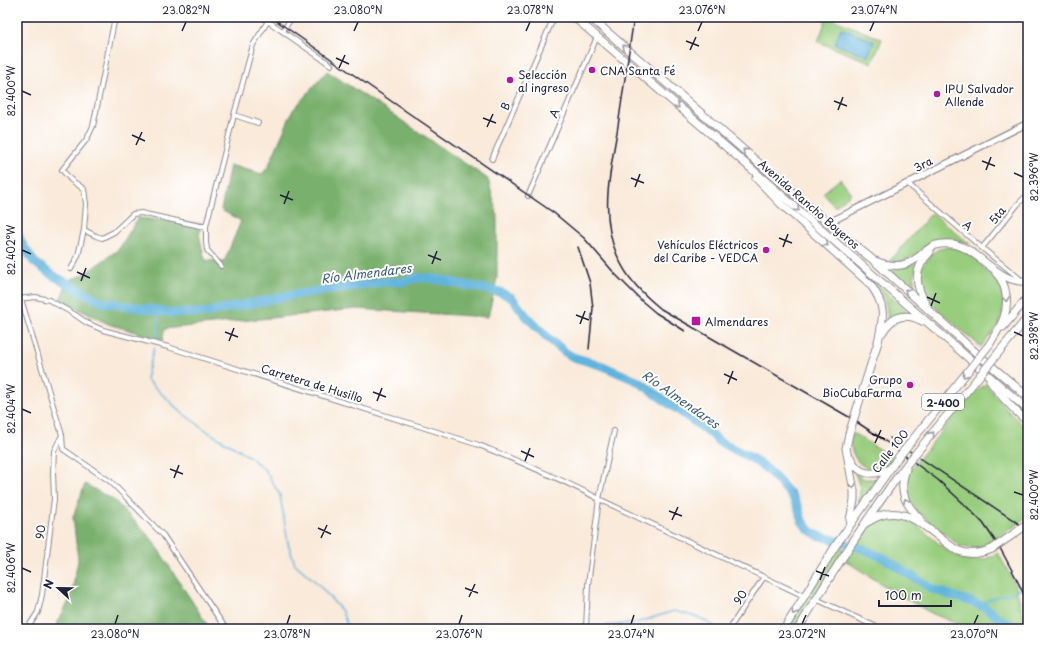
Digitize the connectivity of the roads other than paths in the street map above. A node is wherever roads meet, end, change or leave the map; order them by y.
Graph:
1 (116, 17) edge
2 (262, 17) edge
3 (292, 17) edge
4 (554, 17) edge
5 (574, 17) edge
6 (590, 17) edge
7 (268, 21) junction
8 (283, 32) junction
9 (597, 37) junction
10 (331, 65) dead end
11 (234, 115) junction
12 (258, 123) dead end
13 (1028, 123) edge
14 (739, 158) junction
15 (492, 159) dead end
16 (907, 184) junction
17 (1028, 194) edge
18 (528, 196) dead end
19 (827, 222) junction
20 (206, 226) junction
21 (84, 230) junction
22 (944, 244) junction
23 (982, 248) junction
24 (873, 260) junction
25 (989, 265) junction
26 (221, 266) dead end
27 (71, 269) dead end
28 (1019, 278) dead end
29 (1028, 281) edge
30 (1028, 297) edge
31 (19, 299) edge
32 (936, 317) junction
33 (1028, 317) edge
34 (1028, 325) edge
35 (939, 332) junction
36 (878, 342) junction
37 (989, 344) junction
38 (999, 352) junction
39 (985, 373) junction
40 (1028, 397) edge
41 (1028, 410) edge
42 (1028, 422) edge
43 (614, 431) dead end
44 (849, 434) junction
45 (62, 435) junction
46 (907, 464) junction
47 (889, 469) junction
48 (599, 499) junction
49 (864, 524) junction
50 (1028, 524) edge
51 (847, 527) junction
52 (931, 530) junction
53 (764, 577) junction
54 (804, 596) junction
55 (816, 599) junction
56 (731, 626) dead end
57 (27, 629) edge
58 (226, 629) edge
59 (586, 629) edge
60 (784, 629) edge
61 (798, 629) edge
62 (881, 629) edge

1 - 21 street
2 - 7 street
3 - 8 street
4 - 15 street, B
5 - 9 highway, Avenida Rancho Boyeros
19 -> 6 highway, Avenida Rancho Boyeros
7 - 8 street
7 - 11 street
8 - 10 street
9 -> 14 highway, Avenida Rancho Boyeros
9 - 18 street, A
11 - 12 street
11 - 20 street
13 - 16 street, 3ra
14 -> 35 highway, Avenida Rancho Boyeros
14 -> 36 highway
16 - 19 street, 3ra
16 - 23 street, A
17 - 23 street, 5ta
19 - 24 highway, Avenida Rancho Boyeros
20 - 21 street
20 - 26 street
21 - 27 street
22 - 24 highway
22 - 25 highway
22 - 32 highway
23 - 28 street, A
32 -> 24 highway, Avenida Rancho Boyeros
25 - 29 highway
25 -> 37 highway
30 - 37 highway, Calle 100 / 2-400
31 - 45 street
31 - 48 street, Carretera de Husillo
32 - 40 highway, Avenida Rancho Boyeros
33 - 38 highway, Calle 100 / 2-400
34 - 38 highway
35 - 36 highway
35 - 39 highway, Avenida Rancho Boyeros
36 - 44 highway, bridge
37 -> 47 highway, Calle 100 / 2-400, bridge
46 -> 38 highway, Calle 100 / 2-400, bridge
39 - 41 highway, Avenida Rancho Boyeros
39 - 42 highway
43 - 48 street
44 - 47 highway
44 -> 51 highway
45 - 57 street, 90
45 - 58 street
46 - 49 highway, Calle 100 / 2-400
52 -> 46 highway
47 - 51 highway, Calle 100 / 2-400
48 - 53 street, Carretera de Husillo
48 - 59 street
49 - 52 highway
49 - 55 highway, Calle 100 / 2-400
50 - 52 highway, bridge
51 - 54 highway, Calle 100 / 2-400
53 - 54 street, Carretera de Husillo
53 - 56 street, 90
54 -> 60 highway, Calle 100 / 2-400
55 - 61 highway, Calle 100 / 2-400
55 - 62 street

